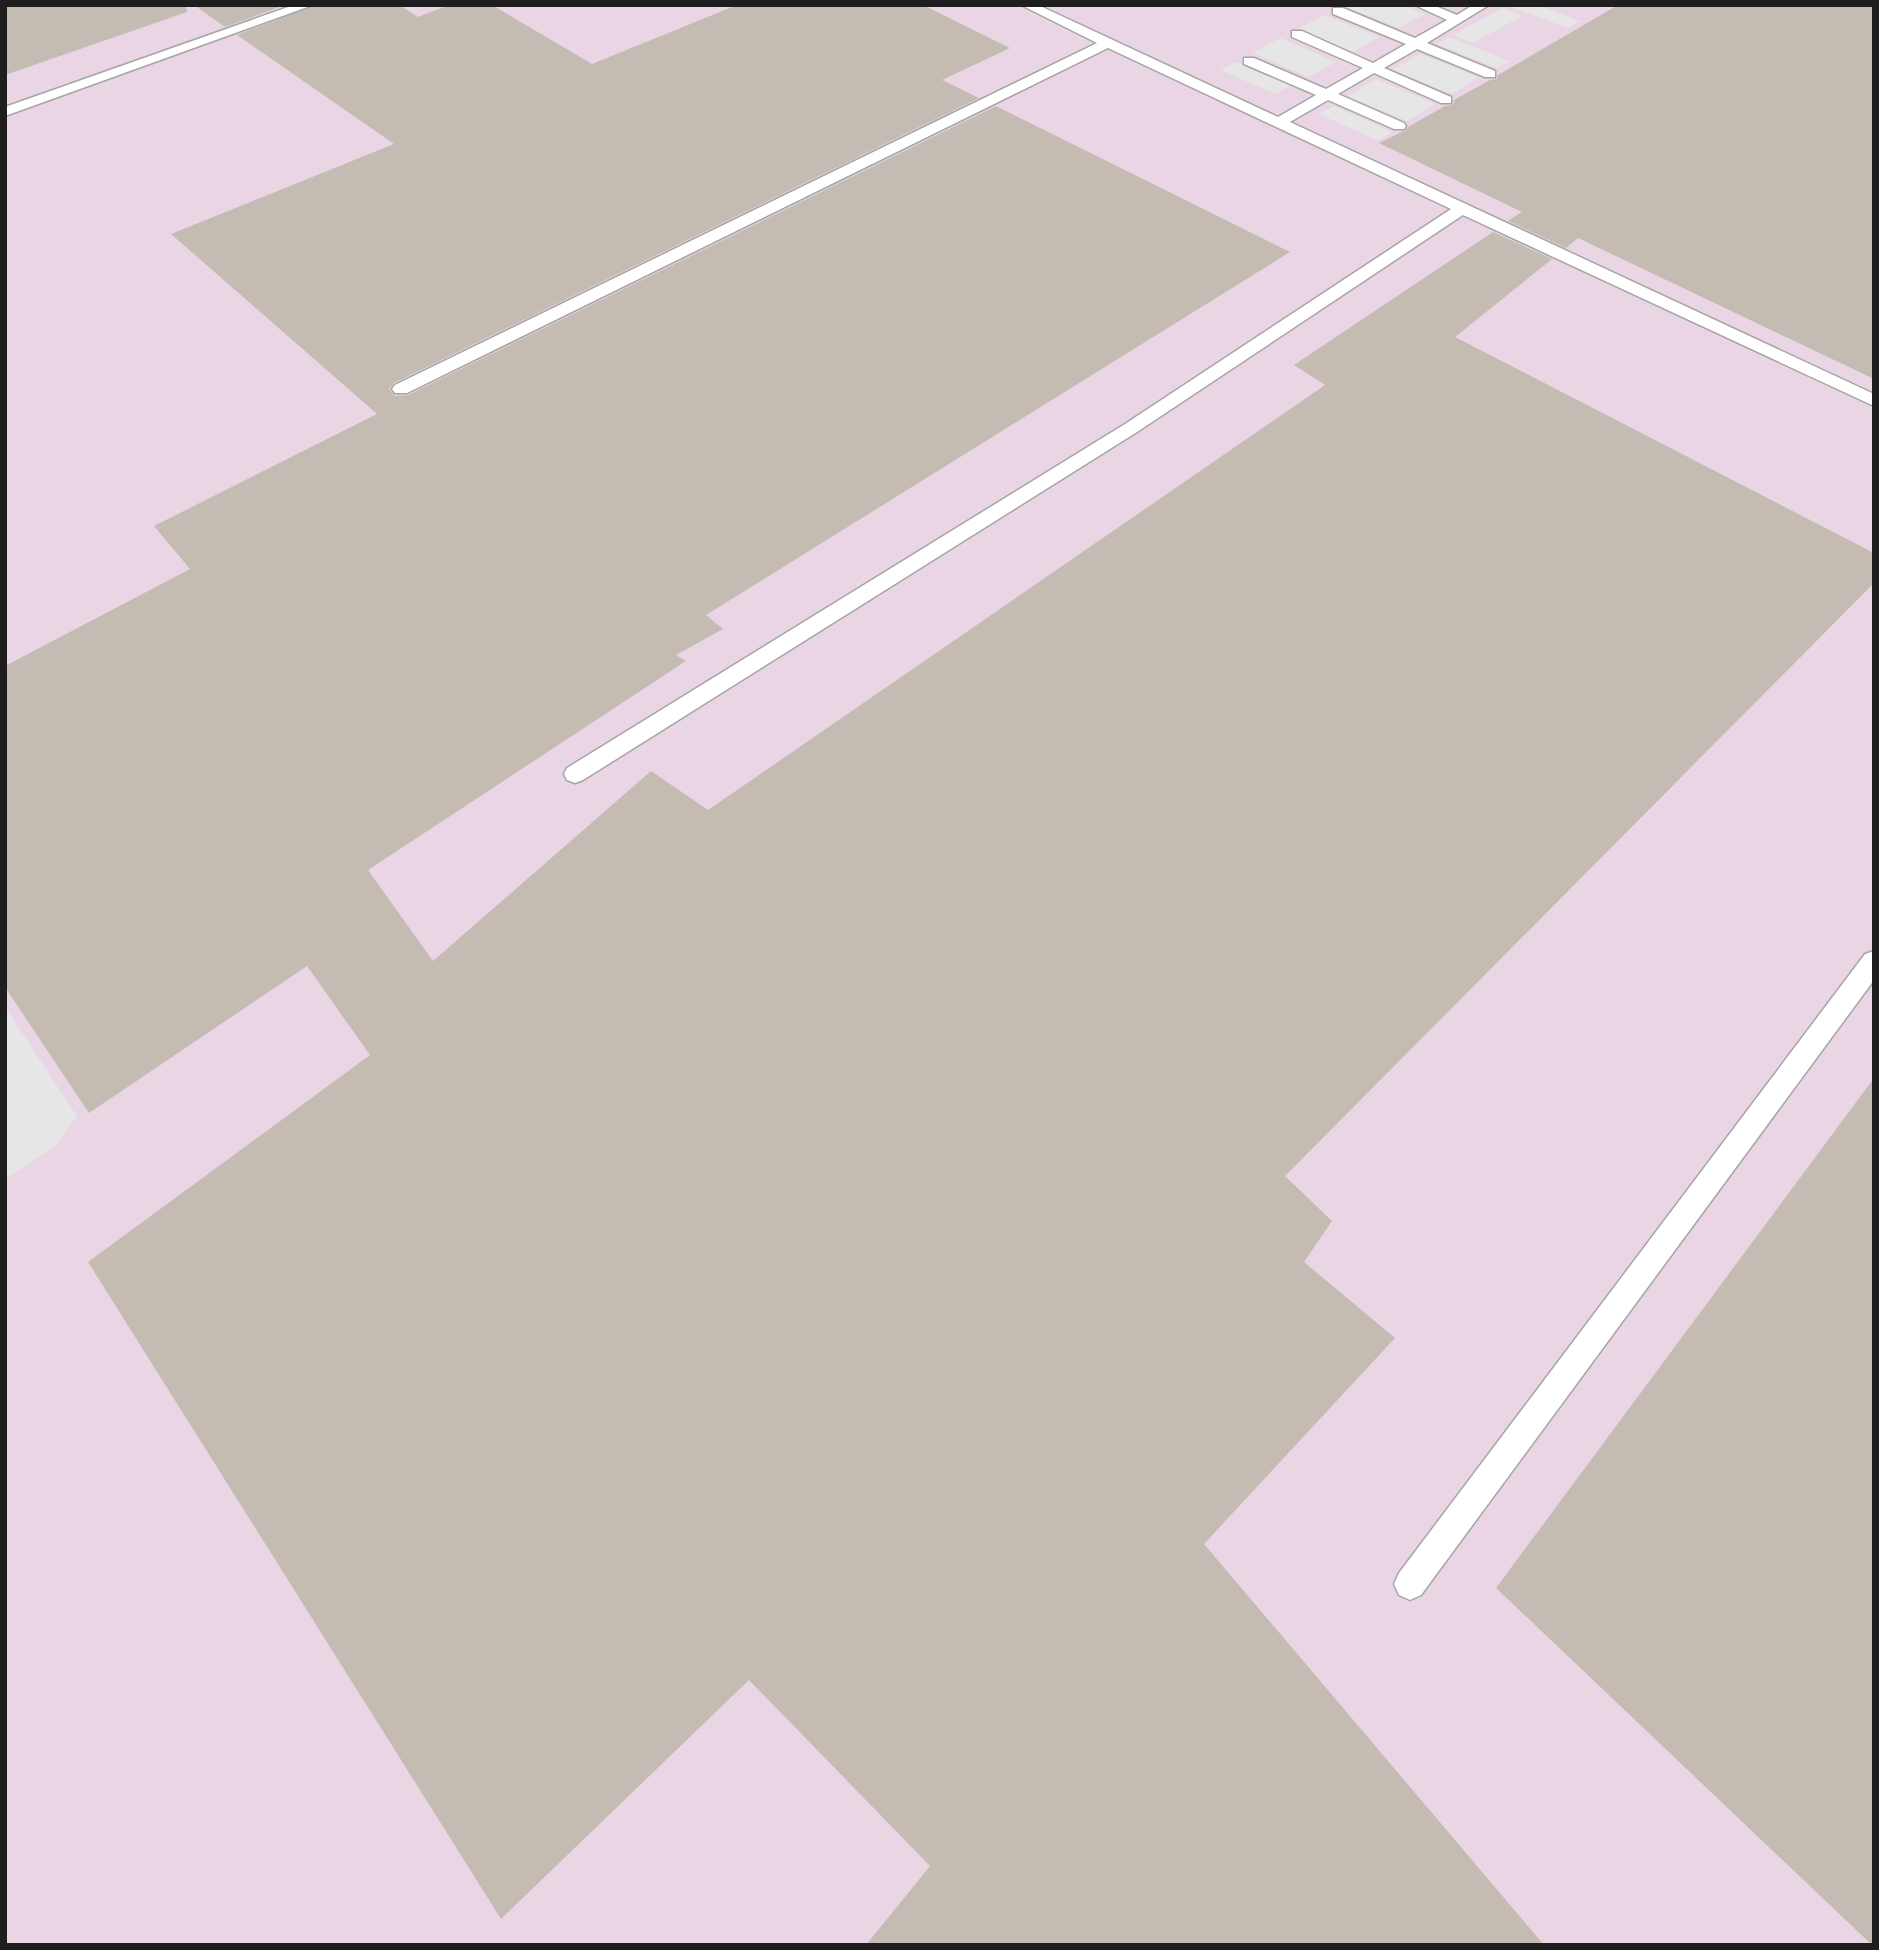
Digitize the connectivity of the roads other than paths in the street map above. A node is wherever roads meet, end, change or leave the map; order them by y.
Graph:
1 (307, 5) edge
2 (1027, 5) edge
3 (1421, 5) edge
4 (1483, 5) edge
5 (1338, 11) dead end
6 (1458, 20) junction
7 (1297, 34) dead end
8 (1108, 43) junction
9 (1416, 44) junction
10 (1249, 61) dead end
11 (1374, 68) junction
12 (1490, 74) dead end
13 (1327, 94) junction
14 (1446, 100) dead end
15 (5, 112) edge
16 (1278, 123) junction
17 (1399, 126) dead end
18 (1462, 209) junction
19 (401, 389) dead end
20 (1874, 401) edge
21 (575, 774) dead end
22 (1874, 961) edge
23 (1410, 1584) dead end

1 - 15 lane
2 - 8 lane
3 - 6 lane
4 - 6 lane
5 - 9 lane
6 - 9 lane
7 - 11 lane
8 - 16 lane
8 - 19 lane
9 - 11 lane
9 - 12 lane
10 - 13 lane
11 - 13 lane
11 - 14 lane
13 - 16 lane
13 - 17 lane
16 - 18 lane
18 - 20 lane
18 - 21 lane
22 - 23 lane

